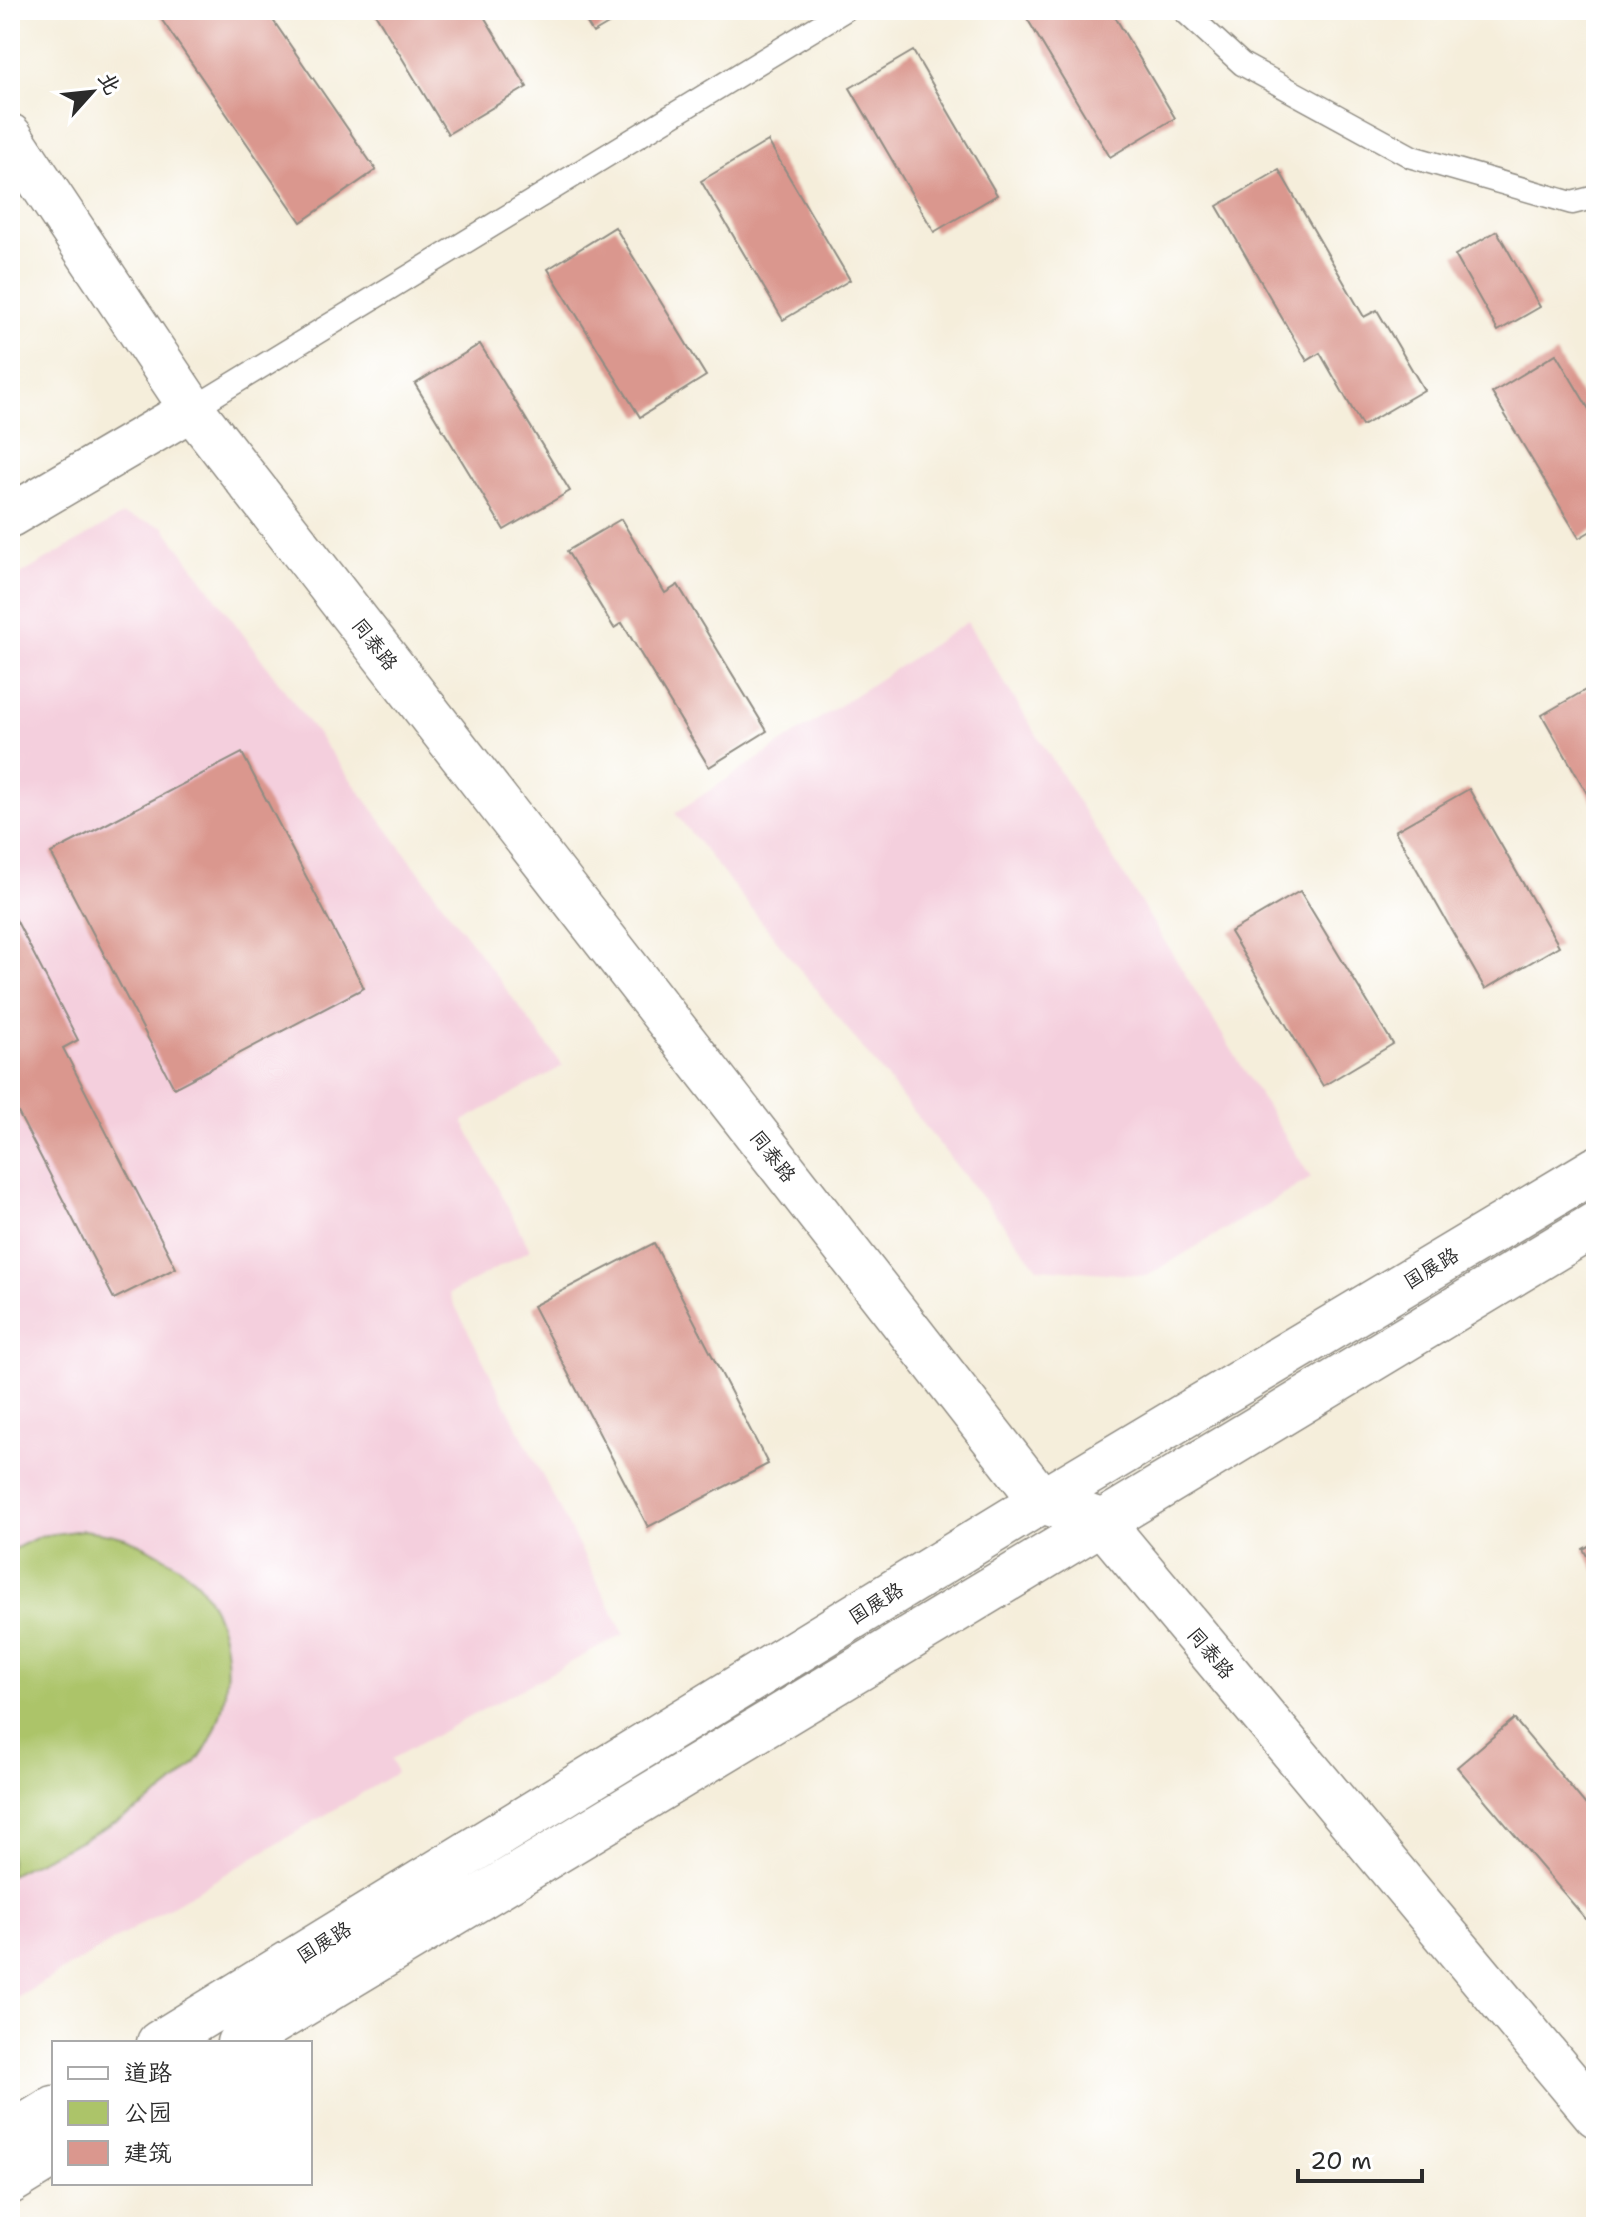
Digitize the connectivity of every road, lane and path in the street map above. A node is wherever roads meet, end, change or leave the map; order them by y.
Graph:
1 (845, 10) edge
2 (1183, 10) edge
3 (10, 136) edge
4 (1596, 197) edge
5 (192, 409) junction
6 (10, 516) edge
7 (1596, 1169) edge
8 (1596, 1224) edge
9 (1042, 1501) junction
10 (1101, 1521) junction
11 (162, 2041) edge
12 (242, 2041) edge
13 (52, 2109) edge
14 (1596, 2115) edge
15 (10, 2135) edge
16 (52, 2156) edge
17 (10, 2182) edge

1 - 5 lane
2 - 4 lane
3 - 5 street, 同泰路
5 - 6 street
5 - 9 street, 同泰路
7 - 9 street, 国展路
8 - 10 street
9 - 10 street
9 - 11 street, 国展路
10 - 12 street
10 - 14 street, 同泰路
13 - 15 street
16 - 17 street

